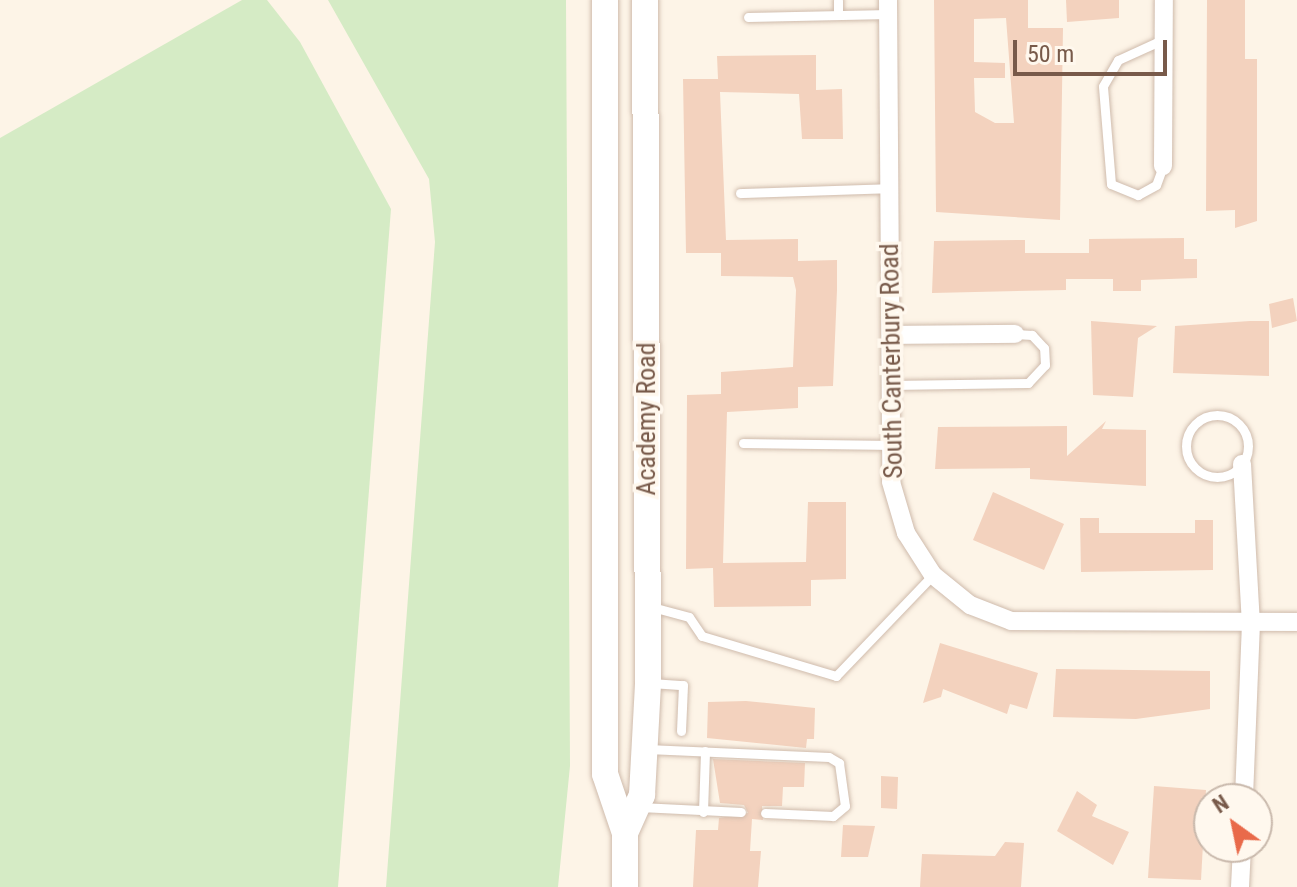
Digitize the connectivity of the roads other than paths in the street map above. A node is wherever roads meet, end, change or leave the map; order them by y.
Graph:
1 (605, 0) edge
2 (645, 0) edge
3 (838, 0) edge
4 (1164, 0) edge
5 (888, 7) edge
6 (838, 15) junction
7 (748, 17) dead end
8 (1164, 39) junction
9 (1163, 166) joint
10 (890, 188) junction
11 (740, 193) dead end
12 (1015, 334) joint
13 (891, 335) junction
14 (890, 385) junction
15 (743, 443) dead end
16 (890, 445) junction
17 (1242, 464) junction
18 (933, 575) junction
19 (647, 606) junction
20 (1297, 622) edge
21 (1251, 623) junction
22 (648, 683) junction
23 (681, 731) dead end
24 (646, 749) junction
25 (705, 751) junction
26 (1245, 783) edge
27 (636, 807) junction
28 (703, 812) junction
29 (741, 812) dead end
30 (765, 813) dead end
31 (625, 833) junction
32 (1241, 863) edge
33 (625, 887) edge
34 (1240, 887) edge

1 - 31 main road, Academy Road
2 - 19 main road, Academy Road
3 - 6 lane
4 - 8 street
5 - 6 lane
5 - 10 street, South Canterbury Road
6 - 7 lane
8 - 9 street
8 - 9 lane
10 - 11 lane
10 - 13 street, South Canterbury Road
12 - 13 street
12 - 14 lane
13 - 14 street, South Canterbury Road
14 - 16 street, South Canterbury Road
15 - 16 lane
16 - 18 street, South Canterbury Road
17 - 17 lane
17 - 21 street
18 - 19 lane
18 - 21 street, South Canterbury Road
19 - 22 main road, Academy Road
20 - 21 street, South Canterbury Road
21 - 26 street
22 - 23 lane
22 - 24 main road, Academy Road
24 - 25 lane
24 - 27 main road, Academy Road
25 - 28 lane
25 - 30 lane
27 - 28 lane
27 - 31 main road, Academy Road
28 - 29 lane
31 - 33 main road, Academy Road
32 - 34 street

